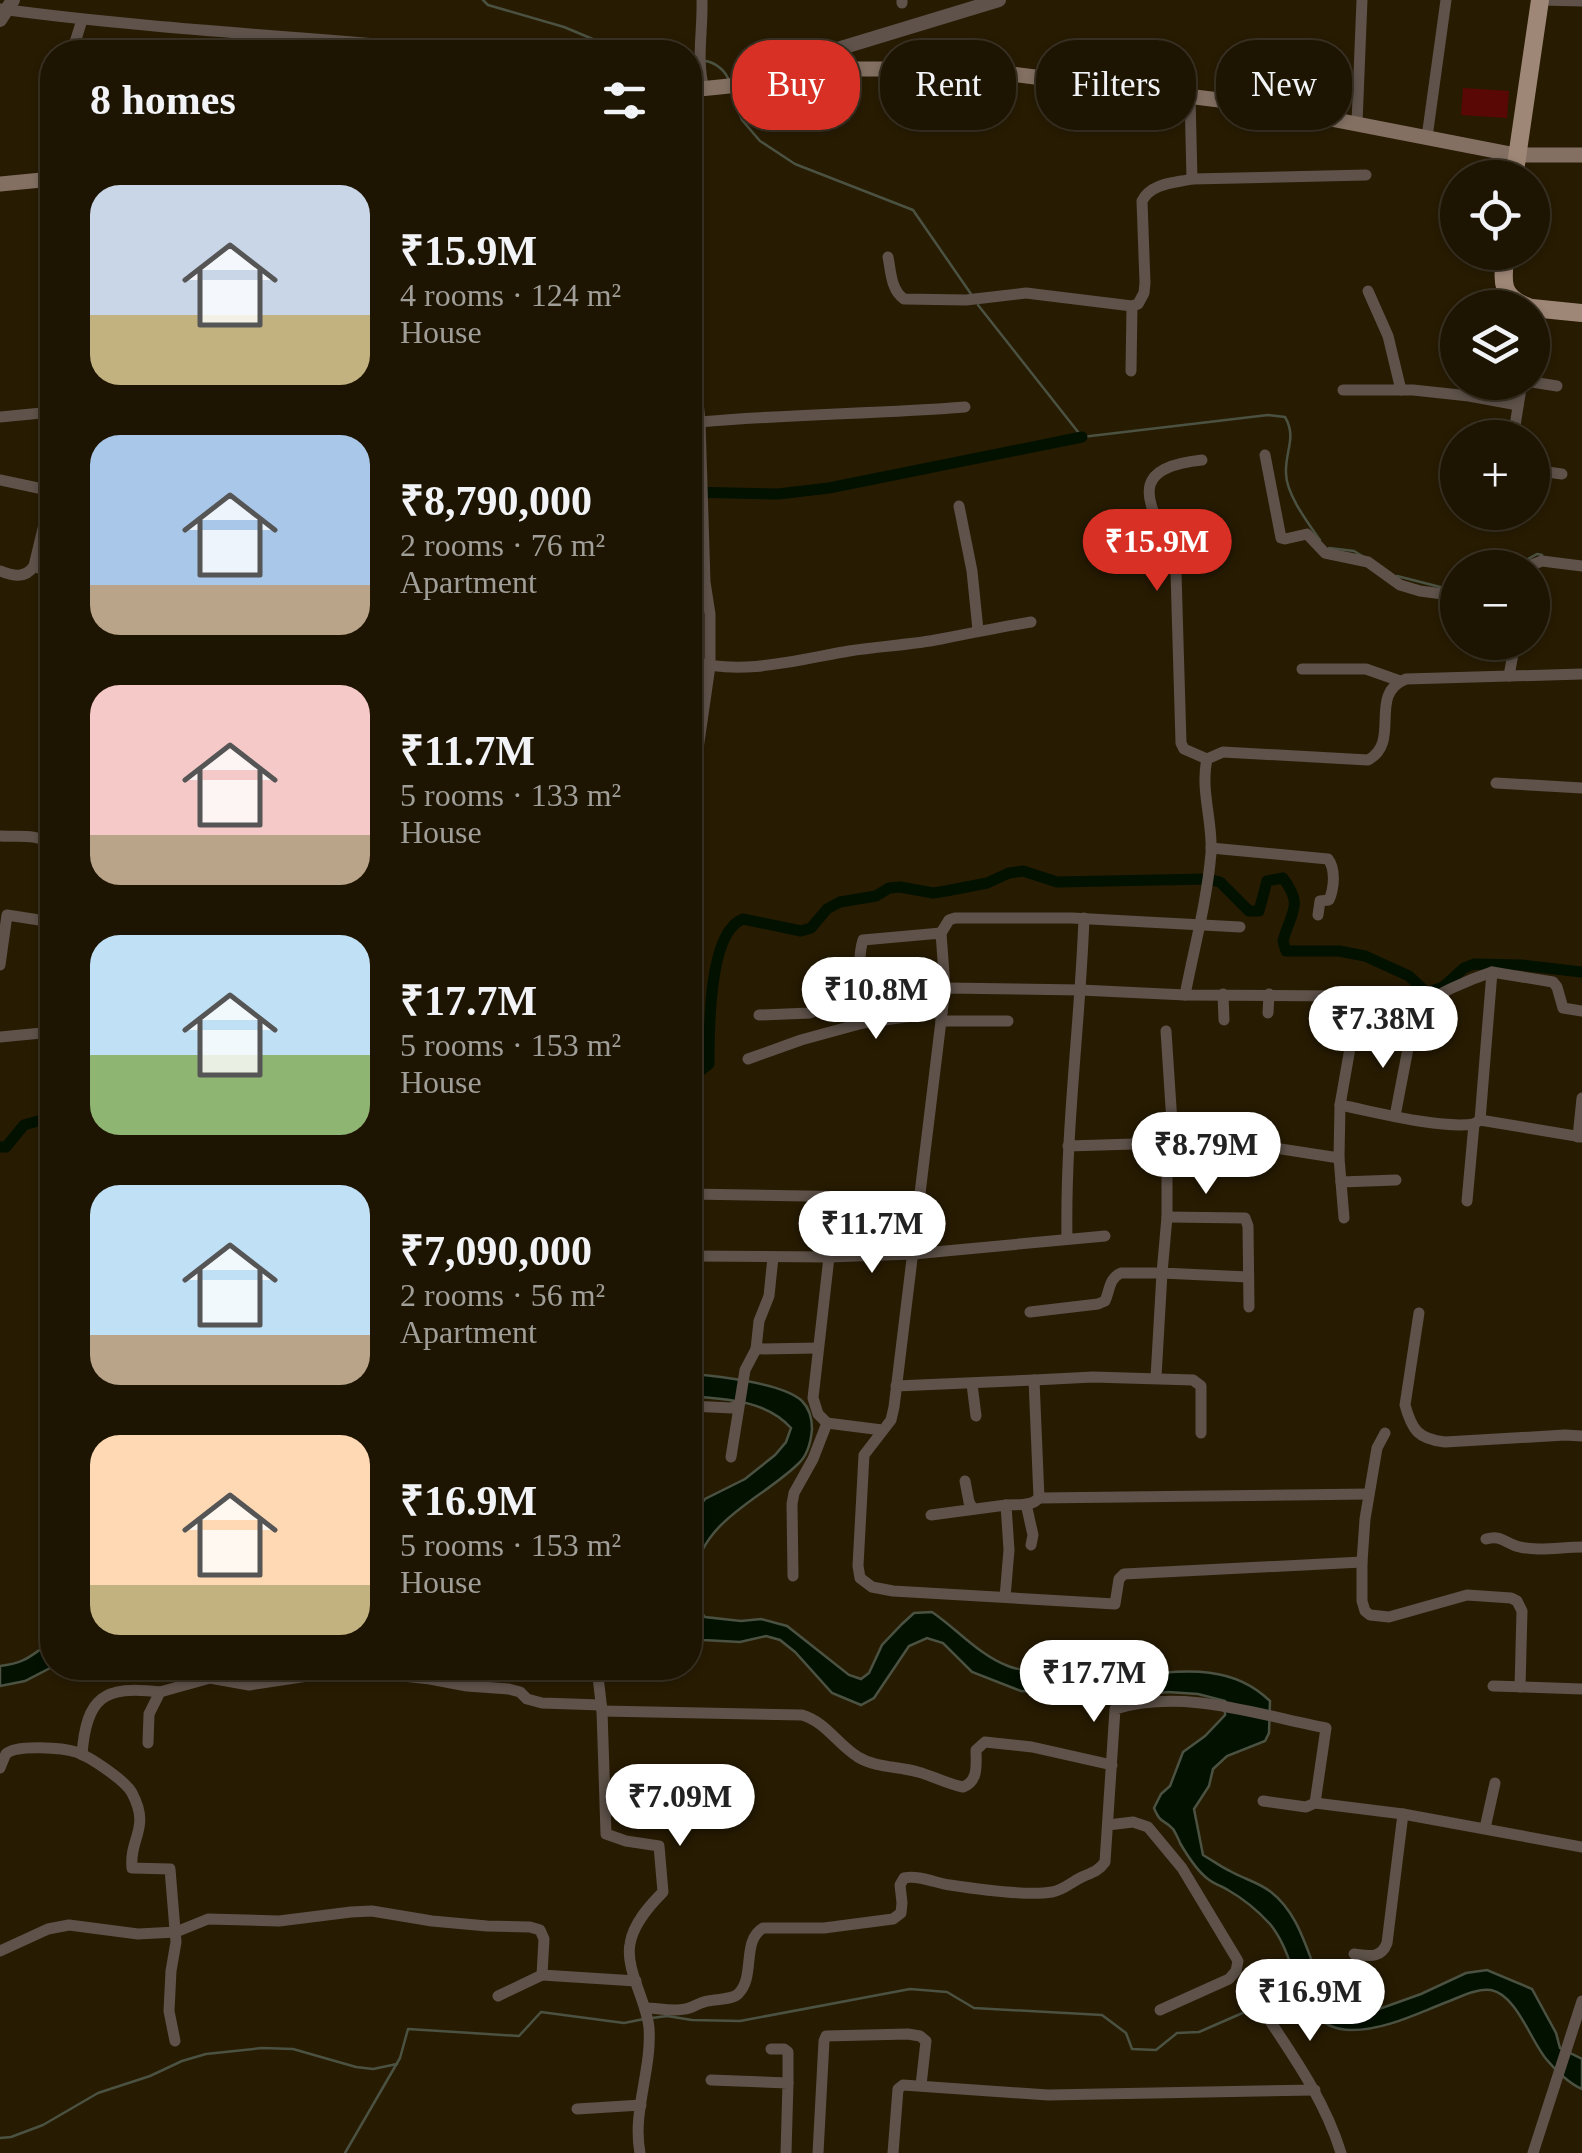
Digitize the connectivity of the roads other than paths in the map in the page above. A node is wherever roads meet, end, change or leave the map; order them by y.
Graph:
1 (702, 0) edge
2 (999, 0) edge
3 (1362, 0) edge
4 (1446, 0) edge
5 (1541, 0) edge
6 (1582, 1) edge
7 (5, 10) edge
8 (82, 20) junction
9 (76, 40) edge
10 (324, 40) edge
11 (701, 40) edge
12 (860, 42) edge
13 (860, 70) edge
14 (1036, 77) edge
15 (732, 86) edge
16 (703, 89) edge
17 (1196, 97) edge
18 (1357, 123) junction
19 (1191, 130) edge
20 (1427, 137) junction
21 (1516, 155) junction
22 (1582, 155) edge
23 (1516, 160) edge
24 (1366, 174) dead end
25 (40, 179) edge
26 (1192, 179) junction
27 (0, 184) edge
28 (888, 257) dead end
29 (1368, 291) dead end
30 (1132, 306) junction
31 (1550, 312) edge
32 (1582, 313) edge
33 (1131, 371) dead end
34 (1550, 385) edge
35 (1557, 386) dead end
36 (1342, 390) dead end
37 (1401, 390) junction
38 (1519, 400) edge
39 (1518, 405) junction
40 (965, 407) dead end
41 (40, 413) edge
42 (0, 417) edge
43 (1516, 420) edge
44 (702, 422) edge
45 (1265, 455) dead end
46 (1202, 460) dead end
47 (1550, 472) edge
48 (1562, 474) dead end
49 (0, 480) edge
50 (40, 488) edge
51 (702, 496) edge
52 (960, 506) dead end
53 (40, 541) edge
54 (1550, 561) edge
55 (34, 566) junction
56 (1582, 566) edge
57 (40, 569) edge
58 (0, 571) edge
59 (1440, 595) edge
60 (1032, 622) dead end
61 (978, 630) junction
62 (1512, 660) edge
63 (702, 664) edge
64 (710, 666) junction
65 (1302, 670) dead end
66 (1582, 674) edge
67 (1509, 676) junction
68 (1400, 681) junction
69 (702, 721) edge
70 (1207, 759) junction
71 (1496, 783) dead end
72 (1582, 788) edge
73 (0, 836) edge
74 (40, 838) edge
75 (1211, 848) junction
76 (4, 914) edge
77 (1318, 915) dead end
78 (1084, 918) junction
79 (40, 920) edge
80 (1198, 925) junction
81 (1240, 927) dead end
82 (940, 933) junction
83 (0, 964) edge
84 (1492, 972) junction
85 (945, 988) junction
86 (1082, 990) junction
87 (862, 993) junction
88 (1185, 994) junction
89 (1223, 994) junction
90 (1269, 994) junction
91 (1582, 1011) edge
92 (1268, 1014) dead end
93 (759, 1015) dead end
94 (941, 1016) junction
95 (1008, 1020) dead end
96 (1224, 1020) dead end
97 (1355, 1021) junction
98 (862, 1023) junction
99 (1166, 1031) dead end
100 (40, 1033) edge
101 (1411, 1033) junction
102 (0, 1037) edge
103 (748, 1059) dead end
104 (1582, 1098) edge
105 (1340, 1105) junction
106 (1395, 1116) junction
107 (1477, 1122) junction
108 (1580, 1137) edge
109 (1170, 1140) junction
110 (1068, 1146) junction
111 (1339, 1158) junction
112 (1396, 1180) dead end
113 (1341, 1182) junction
114 (702, 1194) edge
115 (920, 1198) junction
116 (1467, 1201) dead end
117 (1167, 1217) junction
118 (1344, 1218) dead end
119 (1105, 1236) dead end
120 (1067, 1240) junction
121 (913, 1254) junction
122 (702, 1256) edge
123 (773, 1257) junction
124 (828, 1257) junction
125 (1162, 1273) junction
126 (1248, 1277) junction
127 (1248, 1307) dead end
128 (1030, 1312) dead end
129 (1419, 1313) dead end
130 (818, 1348) junction
131 (756, 1349) junction
132 (1156, 1377) junction
133 (1034, 1380) junction
134 (972, 1384) junction
135 (896, 1386) junction
136 (739, 1404) junction
137 (702, 1407) edge
138 (976, 1416) dead end
139 (827, 1423) junction
140 (882, 1430) junction
141 (1202, 1433) dead end
142 (1385, 1433) dead end
143 (1582, 1436) edge
144 (731, 1458) dead end
145 (964, 1480) dead end
146 (1369, 1494) junction
147 (1039, 1498) junction
148 (1006, 1504) junction
149 (1026, 1504) junction
150 (973, 1509) junction
151 (931, 1515) dead end
152 (1486, 1539) dead end
153 (1031, 1544) dead end
154 (1582, 1547) edge
155 (1362, 1562) junction
156 (794, 1576) dead end
157 (1005, 1598) junction
158 (203, 1680) edge
159 (221, 1680) edge
160 (282, 1680) edge
161 (435, 1680) edge
162 (598, 1680) edge
163 (1493, 1686) dead end
164 (1520, 1687) junction
165 (1582, 1689) edge
166 (160, 1692) junction
167 (602, 1708) junction
168 (148, 1742) dead end
169 (82, 1755) junction
170 (1112, 1765) junction
171 (0, 1768) edge
172 (1495, 1783) dead end
173 (1263, 1801) dead end
174 (1316, 1803) junction
175 (1403, 1814) junction
176 (1108, 1825) junction
177 (1485, 1828) junction
178 (1582, 1847) edge
179 (176, 1932) junction
180 (0, 1952) edge
181 (1354, 1954) dead end
182 (542, 1975) junction
183 (636, 1981) junction
184 (498, 1996) dead end
185 (1582, 2001) edge
186 (1160, 2010) dead end
187 (647, 2017) junction
188 (1270, 2021) dead end
189 (175, 2041) dead end
190 (771, 2050) dead end
191 (711, 2080) dead end
192 (788, 2083) junction
193 (920, 2086) junction
194 (1315, 2090) junction
195 (641, 2105) junction
196 (577, 2109) dead end
197 (640, 2153) edge
198 (786, 2153) edge
199 (818, 2153) edge
200 (893, 2153) edge
201 (1341, 2153) edge
202 (1532, 2153) edge

1 - 11 street
2 - 12 street
3 - 18 street
4 - 20 street
5 - 6 street
5 - 21 main road
7 - 8 street
8 - 9 street
8 - 10 street
13 - 14 main road
15 - 16 main road
17 - 18 main road
18 - 20 main road
19 - 26 street
20 - 21 main road
21 - 22 main road
21 - 23 main road
24 - 26 street
25 - 27 main road
26 - 30 street
28 - 30 street
29 - 37 street
30 - 33 street
31 - 32 main road
34 - 35 street
36 - 37 street
37 - 39 street
38 - 39 street
39 - 43 street
40 - 44 street
41 - 42 street
45 - 59 street
46 - 70 street
47 - 48 street
49 - 50 street
51 - 64 street
52 - 61 street
53 - 55 street
54 - 56 street
55 - 57 street
55 - 58 street
60 - 61 street
61 - 64 street
62 - 67 street
63 - 64 street
64 - 69 street
65 - 68 street
66 - 67 street
67 - 68 street
68 - 70 street
70 - 75 street
71 - 72 street
73 - 74 street
75 - 77 street
75 - 80 street
76 - 79 street
76 - 83 street
78 - 80 street
78 - 82 street
78 - 86 street
80 - 81 street
80 - 88 street
82 - 85 street
82 - 87 street
84 - 91 street
84 - 101 street
84 - 107 street
85 - 86 street
85 - 87 street
85 - 94 street
86 - 88 street
86 - 110 street
87 - 93 street
87 - 98 street
88 - 89 street
89 - 90 street
89 - 96 street
90 - 92 street
90 - 97 street
94 - 95 street
94 - 98 street
94 - 115 street
97 - 101 street
97 - 105 street
98 - 103 street
99 - 109 street
100 - 102 street
101 - 106 street
104 - 108 street
105 - 106 street
105 - 111 street
106 - 107 street
107 - 108 street
107 - 116 street
109 - 110 street
109 - 111 street
109 - 117 street
110 - 120 street
111 - 113 street
112 - 113 street
113 - 118 street
114 - 115 street
115 - 121 street
117 - 125 street
117 - 126 street
119 - 120 street
120 - 121 street
121 - 124 street
121 - 135 street
122 - 123 street
123 - 124 street
123 - 131 street
124 - 130 street
125 - 126 street
125 - 128 street
125 - 132 street
126 - 127 street
129 - 143 street
130 - 131 street
130 - 139 street
131 - 136 street
132 - 133 street
132 - 141 street
133 - 134 street
133 - 147 street
134 - 135 street
134 - 138 street
135 - 140 street
136 - 137 street
136 - 144 street
139 - 140 street
139 - 156 street
140 - 157 street
142 - 146 street
145 - 150 street
146 - 147 street
146 - 155 street
147 - 149 street
148 - 149 street
148 - 150 street
148 - 157 street
149 - 153 street
150 - 151 street
152 - 154 street
155 - 157 street
155 - 164 street
158 - 166 street
159 - 160 street
161 - 167 street
162 - 167 street
163 - 164 street
164 - 165 street
166 - 168 street
166 - 169 street
167 - 170 street
167 - 183 street
169 - 171 street
169 - 179 street
170 - 174 street
170 - 176 street
172 - 177 street
173 - 174 street
174 - 175 street
175 - 177 street
175 - 181 street
176 - 186 street
176 - 187 street
177 - 178 street
179 - 180 street
179 - 182 street
179 - 189 street
182 - 183 street
182 - 184 street
183 - 187 street
185 - 202 street
187 - 195 street
188 - 194 street
190 - 192 street
191 - 192 street
192 - 198 street
193 - 194 street
193 - 199 street
193 - 200 street
194 - 201 street
195 - 196 street
195 - 197 street

